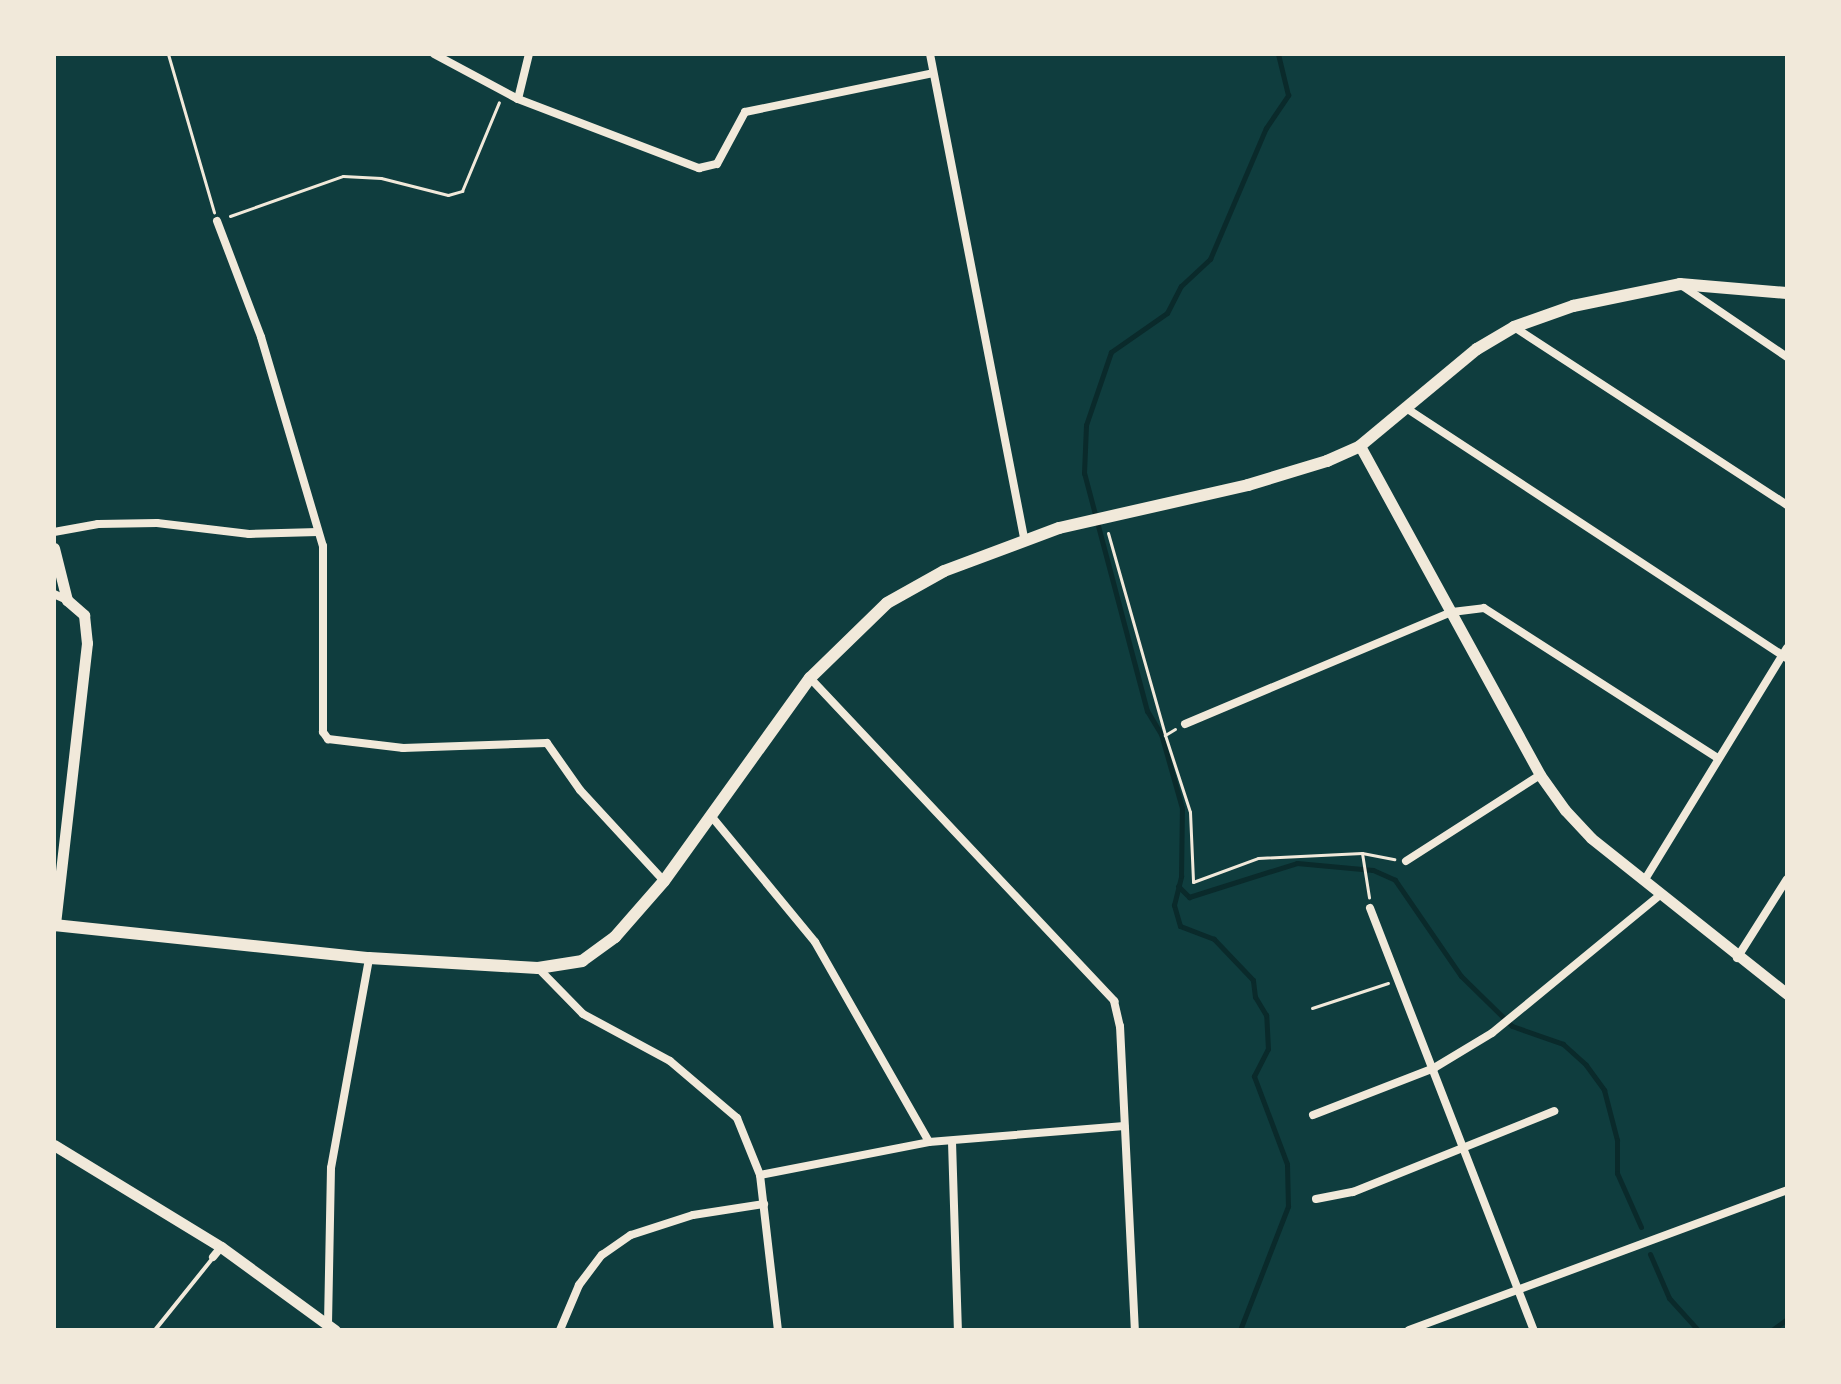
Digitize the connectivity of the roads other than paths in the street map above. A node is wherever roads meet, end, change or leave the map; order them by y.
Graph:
1 (434, 54) edge
2 (529, 54) edge
3 (930, 54) edge
4 (933, 73) junction
5 (518, 99) junction
6 (217, 221) road end
7 (1680, 284) junction
8 (1787, 293) edge
9 (1514, 327) junction
10 (1787, 357) edge
11 (1406, 408) junction
12 (1360, 446) junction
13 (1787, 505) edge
14 (54, 532) edge
15 (318, 532) junction
16 (1024, 539) junction
17 (54, 548) edge
18 (54, 594) edge
19 (67, 600) junction
20 (1452, 612) junction
21 (1785, 653) edge
22 (810, 678) junction
23 (1185, 724) road end
24 (1716, 757) junction
25 (1540, 775) junction
26 (712, 817) junction
27 (1406, 861) road end
28 (1787, 879) edge
29 (664, 881) junction
30 (1644, 881) junction
31 (1660, 895) junction
32 (1370, 908) dead end
33 (55, 925) edge
34 (369, 958) junction
35 (1737, 958) junction
36 (538, 968) junction
37 (1787, 994) edge
38 (1434, 1068) junction
39 (1554, 1111) dead end
40 (1313, 1115) dead end
41 (1124, 1126) junction
42 (929, 1142) junction
43 (952, 1142) junction
44 (54, 1145) edge
45 (1467, 1146) junction
46 (760, 1175) junction
47 (1787, 1190) edge
48 (1316, 1199) dead end
49 (764, 1204) junction
50 (217, 1252) junction
51 (1520, 1289) junction
52 (331, 1327) edge
53 (155, 1330) edge
54 (560, 1330) edge
55 (778, 1330) edge
56 (958, 1330) edge
57 (1135, 1330) edge
58 (1409, 1330) edge
59 (1534, 1330) edge

1 - 5 street
2 - 5 street
3 - 4 street
4 - 5 street
4 - 16 street
6 - 15 street
7 - 8 main road
7 - 9 main road
7 - 10 street
9 - 11 main road
9 - 13 street
11 - 12 main road
11 - 21 street
12 - 16 main road
12 - 20 street
14 - 15 street
15 - 29 street
16 - 22 main road
17 - 19 street
18 - 19 street
19 - 33 street
20 - 23 street
20 - 24 street
20 - 25 street
21 - 24 street
22 - 26 main road
22 - 41 street
24 - 30 street
25 - 27 street
25 - 30 street
26 - 29 main road
26 - 42 street
28 - 35 street
29 - 36 main road
30 - 31 street
31 - 35 street
31 - 38 street
32 - 38 street
33 - 34 main road
34 - 36 main road
34 - 52 street
35 - 37 street
36 - 46 street
38 - 40 street
38 - 45 street
39 - 45 street
41 - 43 street
41 - 57 street
42 - 43 street
42 - 46 street
43 - 56 street
44 - 50 street
45 - 48 street
45 - 51 street
46 - 49 street
47 - 51 street
49 - 54 street
49 - 55 street
50 - 52 street
50 - 53 lane
51 - 58 street
51 - 59 street

